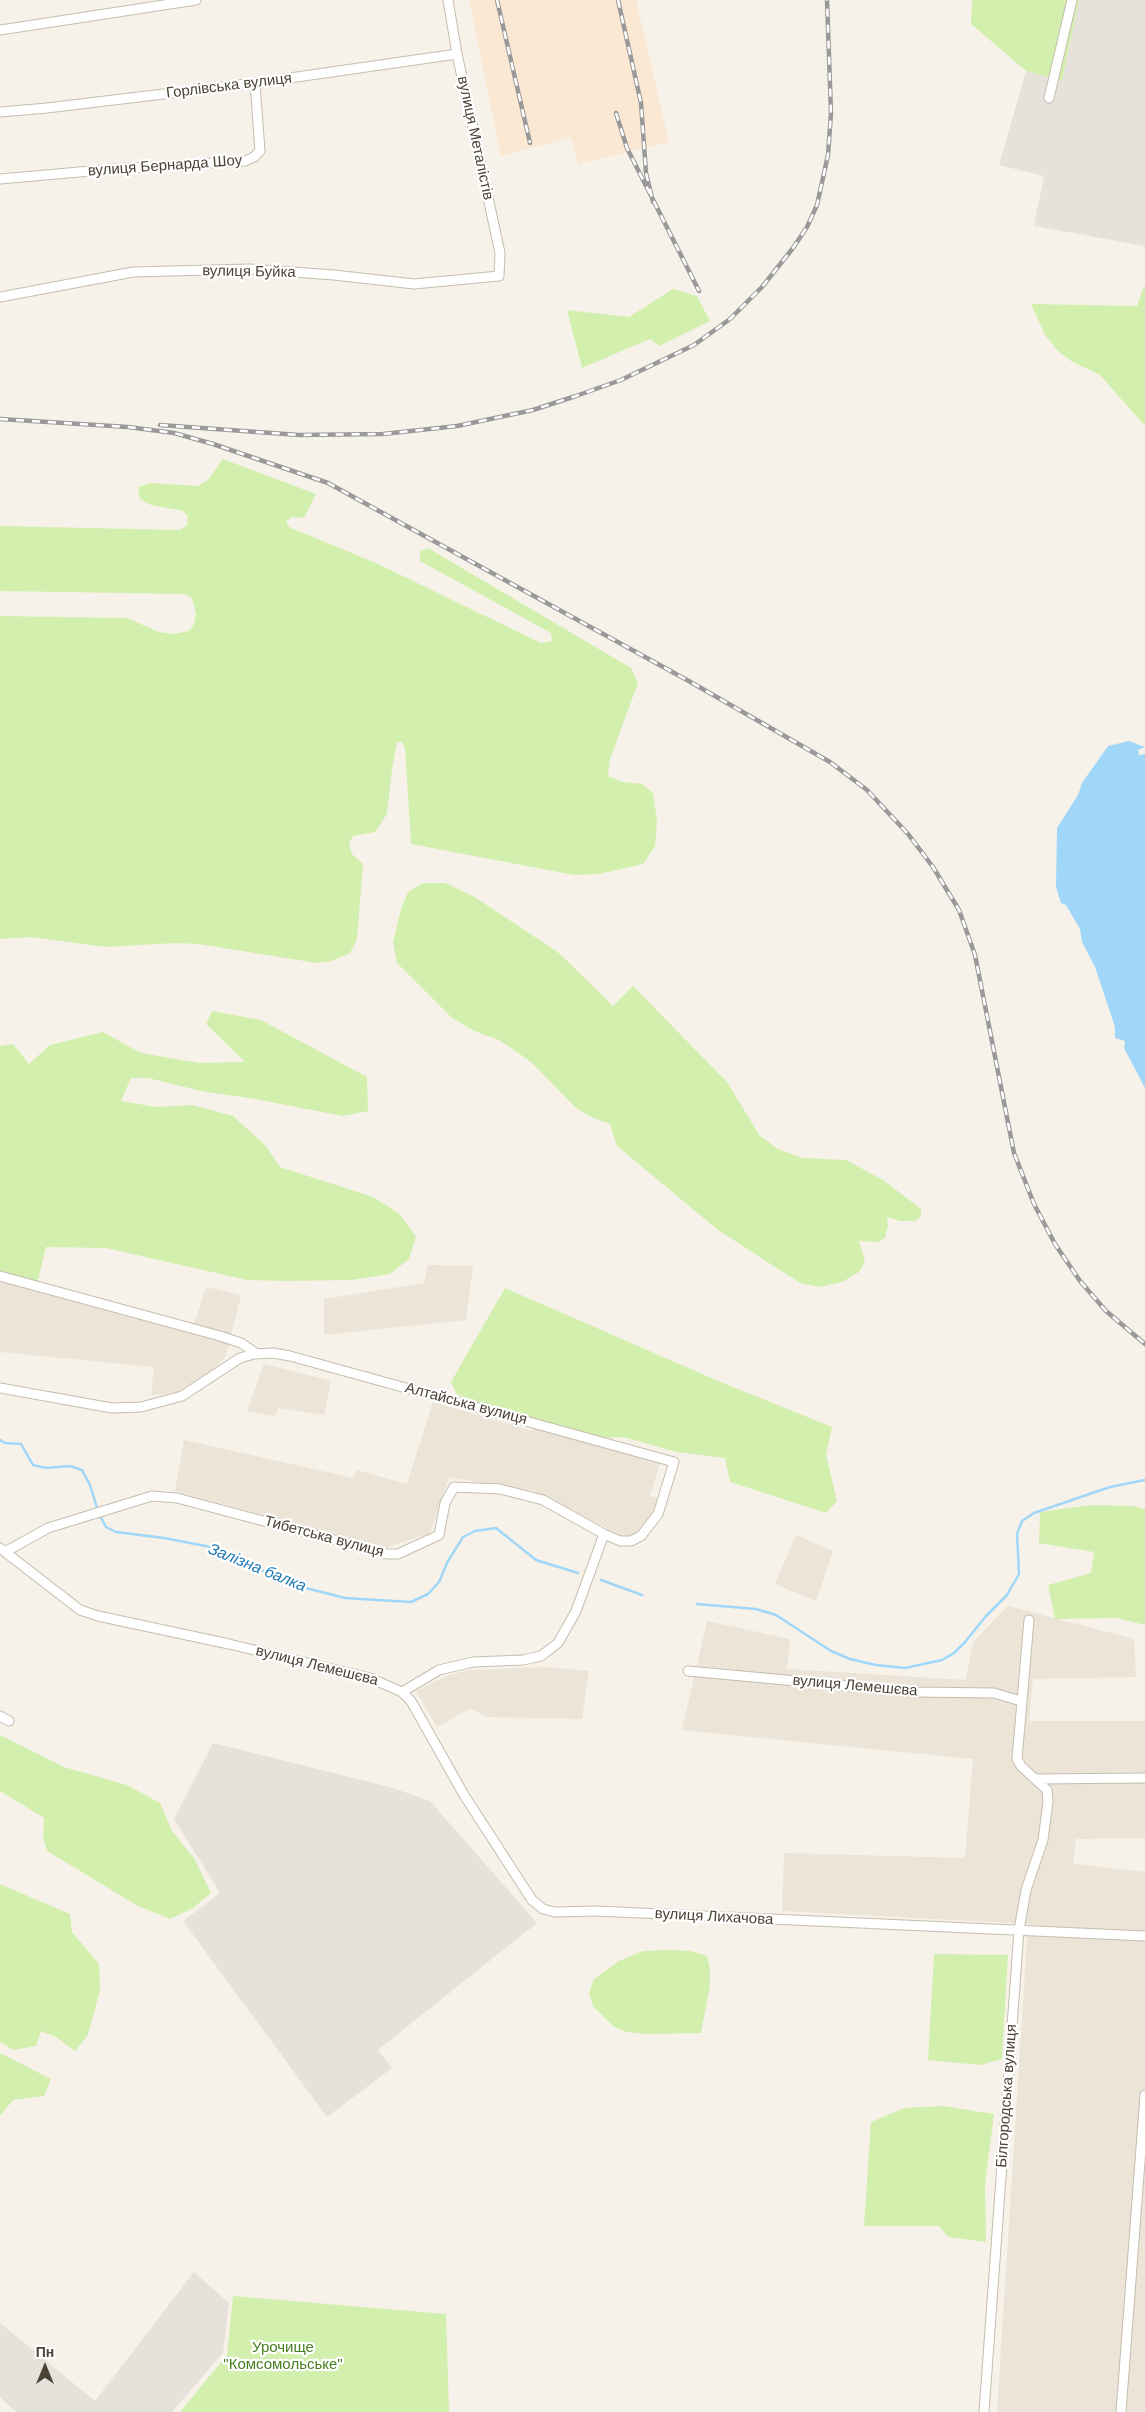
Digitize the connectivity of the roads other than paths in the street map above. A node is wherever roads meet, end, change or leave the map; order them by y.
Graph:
1 (196, 0) edge
2 (448, 0) edge
3 (1072, 0) edge
4 (0, 30) edge
5 (456, 54) junction
6 (256, 84) junction
7 (1049, 98) dead end
8 (0, 112) edge
9 (0, 179) edge
10 (499, 276) joint
11 (0, 297) edge
12 (0, 1276) edge
13 (257, 1354) junction
14 (0, 1388) edge
15 (674, 1462) joint
16 (604, 1534) junction
17 (3, 1550) edge
18 (1029, 1620) dead end
19 (688, 1672) dead end
20 (402, 1692) junction
21 (1021, 1701) junction
22 (0, 1716) edge
23 (9, 1721) dead end
24 (1145, 1778) edge
25 (1039, 1782) junction
26 (1020, 1930) junction
27 (1145, 1936) edge
28 (1145, 2095) edge
29 (984, 2412) edge
30 (1121, 2412) edge

1 - 4 street
2 - 5 street, вулиця Металістів
3 - 7 street
5 - 6 street, Горлівська вулиця
5 - 10 street, вулиця Металістів
6 - 8 street, Горлівська вулиця
6 - 9 street, вулиця Бернарда Шоу
10 - 11 street, вулиця Буйка
12 - 13 street, Алтайська вулиця
13 - 14 street, Алтайська вулиця
13 - 15 street, Алтайська вулиця
15 - 16 street, Тибетська вулиця
16 - 17 street, Тибетська вулиця
16 - 20 street
17 - 20 street, вулиця Лемешєва
18 - 21 street
19 - 21 street, вулиця Лемешєва
20 - 26 street, вулиця Лихачова
21 - 25 street
22 - 23 street
24 - 25 street
25 - 26 street, Білгородська вулиця
26 - 27 street, вулиця Лихачова
26 - 29 street, Білгородська вулиця
28 - 30 street

